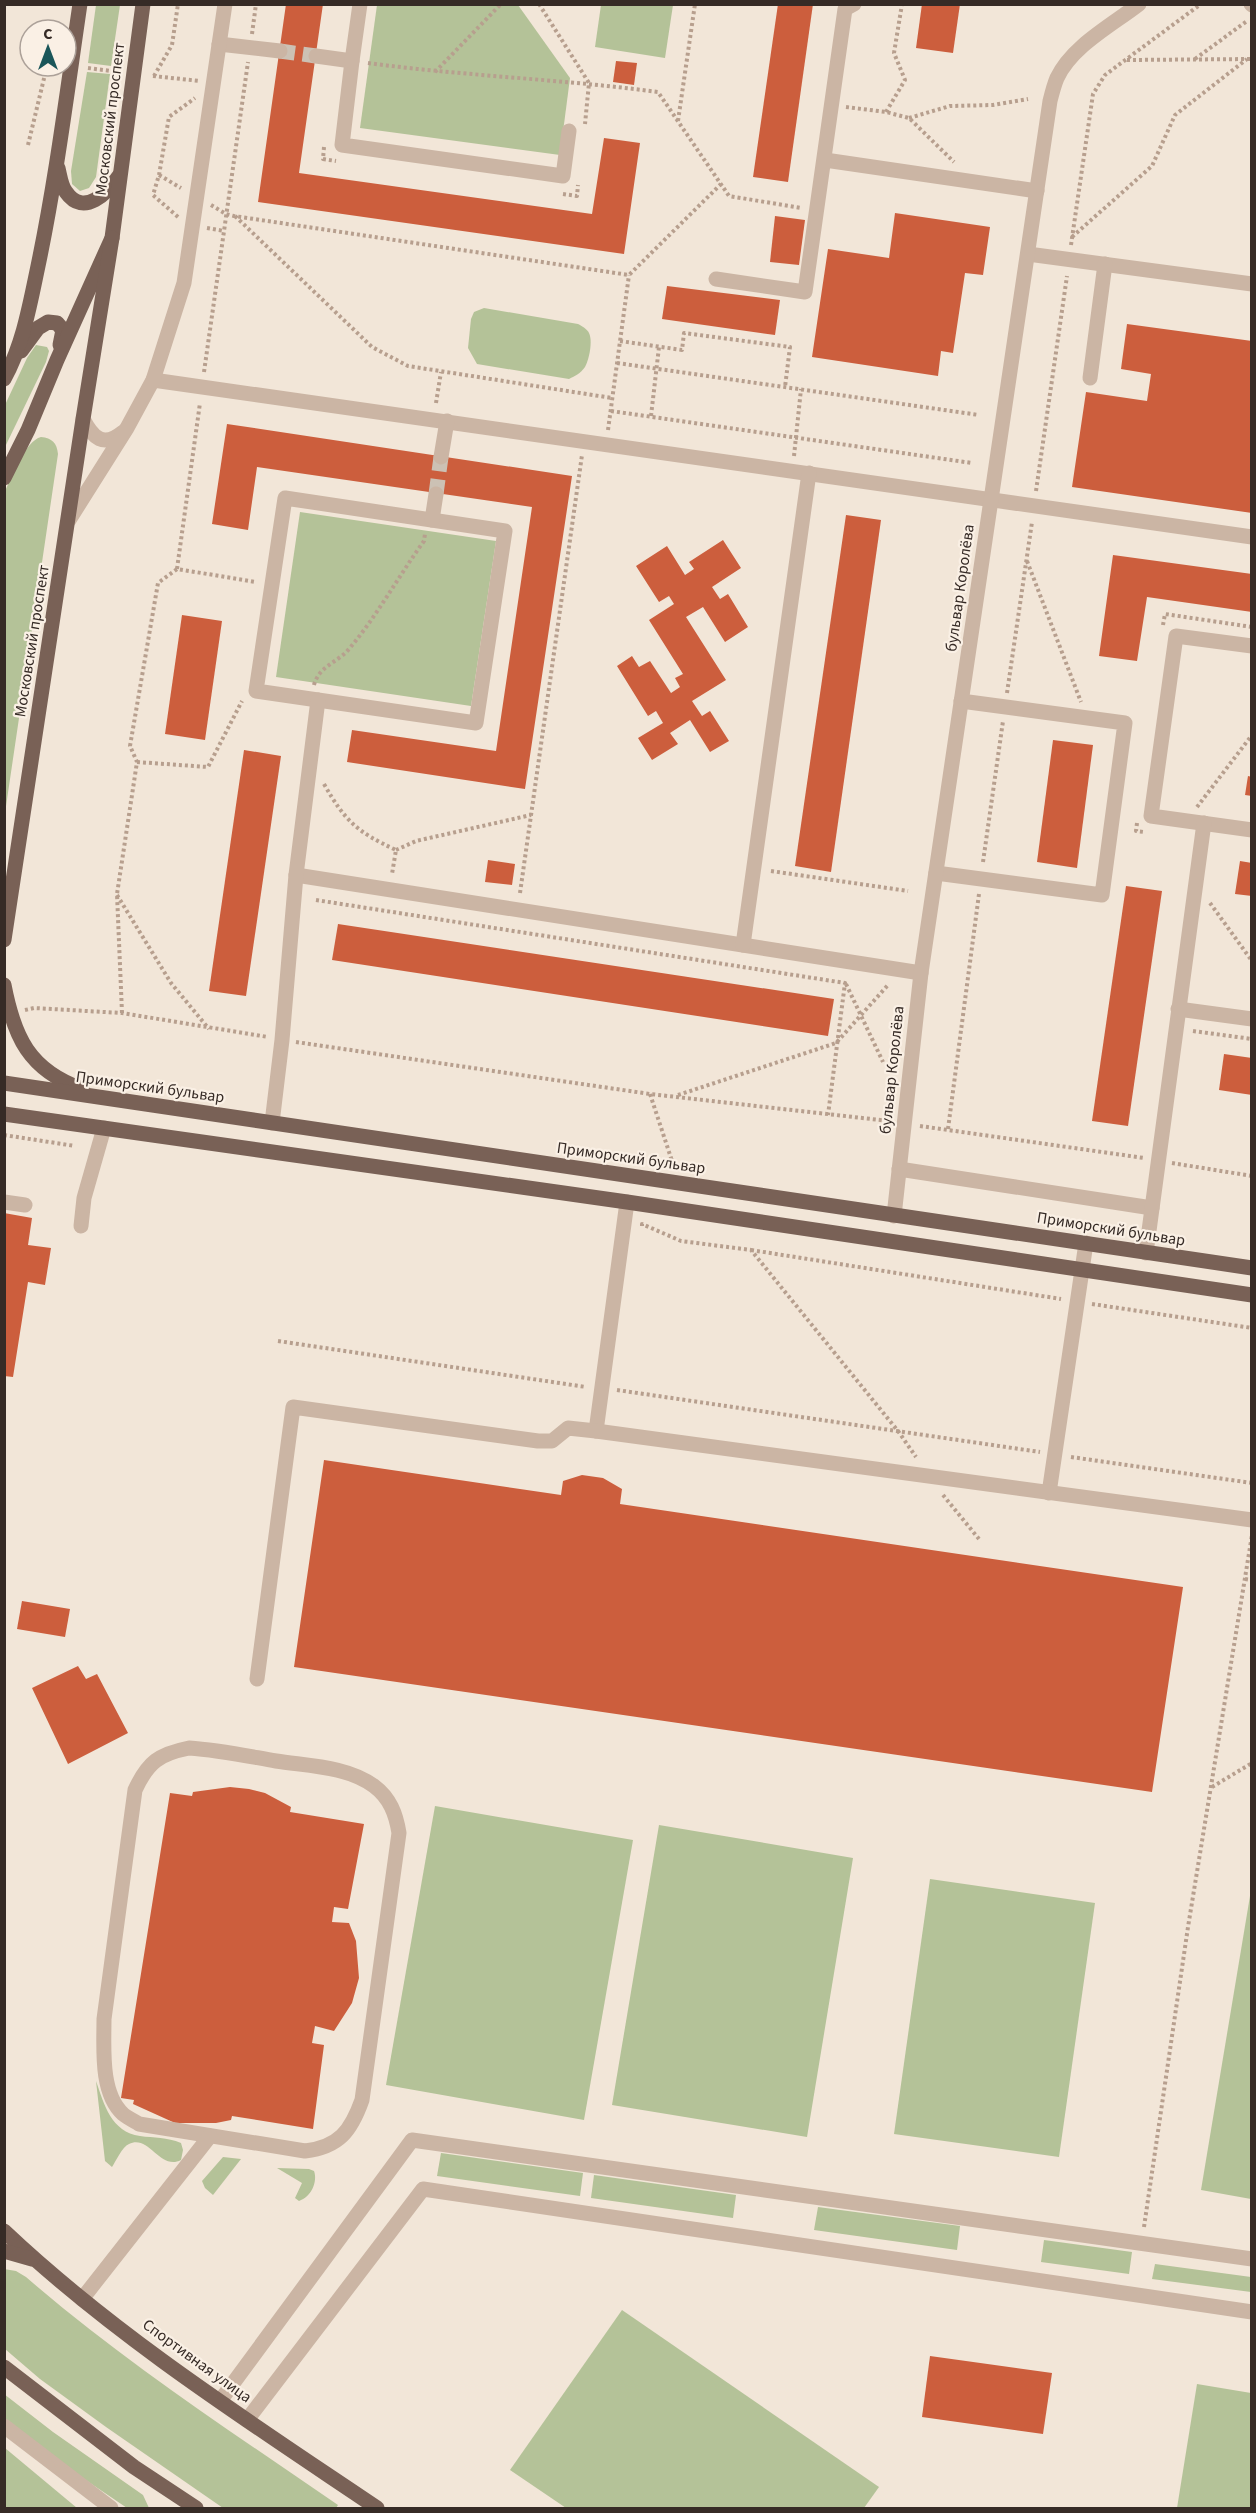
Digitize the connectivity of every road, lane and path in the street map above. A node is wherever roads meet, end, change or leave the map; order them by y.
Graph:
1 (80, 4) edge
2 (143, 4) edge
3 (178, 4) edge
4 (225, 4) edge
5 (256, 4) edge
6 (360, 4) edge
7 (501, 4) edge
8 (539, 4) edge
9 (695, 4) edge
10 (854, 4) edge
11 (902, 4) edge
12 (1139, 4) edge
13 (1200, 4) edge
14 (1251, 18) edge
15 (219, 44) junction
16 (249, 47) junction
17 (280, 51) tunnel mouth
18 (316, 56) tunnel mouth
19 (1194, 59) junction
20 (1249, 59) edge
21 (1126, 60) junction
22 (352, 61) junction
23 (87, 68) dead end
24 (111, 71) dead end
25 (435, 72) junction
26 (44, 78) edge
27 (213, 83) junction
28 (589, 83) junction
29 (1028, 99) dead end
30 (832, 105) junction
31 (886, 112) junction
32 (909, 118) junction
33 (678, 121) junction
34 (568, 130) dead end
35 (28, 145) dead end
36 (825, 160) junction
37 (57, 163) junction
38 (957, 165) dead end
39 (120, 173) junction
40 (720, 184) junction
41 (1037, 191) junction
42 (804, 208) dead end
43 (226, 214) junction
44 (234, 216) junction
45 (1072, 237) junction
46 (112, 238) junction
47 (1028, 254) junction
48 (1069, 259) junction
49 (1105, 264) junction
50 (629, 275) junction
51 (716, 279) dead end
52 (1251, 284) edge
53 (620, 341) junction
54 (659, 347) junction
55 (57, 360) junction
56 (13, 363) junction
57 (617, 363) junction
58 (657, 368) junction
59 (441, 372) junction
60 (1090, 378) dead end
61 (4, 379) edge
62 (153, 380) junction
63 (202, 386) junction
64 (785, 387) junction
65 (801, 389) junction
66 (612, 398) junction
67 (436, 406) dead end
68 (611, 411) junction
69 (979, 415) dead end
70 (651, 416) junction
71 (83, 419) junction
72 (447, 422) junction
73 (127, 428) junction
74 (608, 431) dead end
75 (796, 437) junction
76 (584, 441) junction
77 (794, 456) dead end
78 (441, 457) tunnel mouth
79 (972, 463) dead end
80 (809, 473) junction
81 (4, 478) edge
82 (436, 494) tunnel mouth
83 (991, 499) junction
84 (1034, 505) junction
85 (69, 520) junction
86 (430, 520) junction
87 (1251, 537) edge
88 (1026, 560) junction
89 (177, 569) junction
90 (260, 582) dead end
91 (1251, 646) edge
92 (243, 699) dead end
93 (314, 699) junction
94 (962, 701) junction
95 (1093, 704) dead end
96 (1005, 706) junction
97 (1251, 735) edge
98 (310, 759) junction
99 (137, 762) junction
100 (531, 815) junction
101 (1137, 820) dead end
102 (1198, 823) junction
103 (1251, 830) edge
104 (1146, 833) dead end
105 (396, 850) junction
106 (770, 872) dead end
107 (936, 873) junction
108 (296, 875) junction
109 (980, 879) junction
110 (1196, 883) junction
111 (389, 890) junction
112 (908, 891) dead end
113 (117, 894) junction
114 (316, 900) dead end
115 (518, 910) junction
116 (386, 911) junction
117 (515, 932) junction
118 (4, 940) edge
119 (742, 945) junction
120 (1251, 961) edge
121 (921, 973) junction
122 (895, 978) dead end
123 (846, 983) junction
124 (4, 985) edge
125 (34, 1008) dead end
126 (1178, 1009) junction
127 (122, 1013) junction
128 (861, 1016) junction
129 (1251, 1019) edge
130 (266, 1025) dead end
131 (1176, 1028) junction
132 (208, 1029) junction
133 (264, 1037) junction
134 (1251, 1039) edge
135 (282, 1040) junction
136 (837, 1043) junction
137 (883, 1062) dead end
138 (4, 1083) edge
139 (650, 1094) junction
140 (675, 1097) junction
141 (113, 1100) junction
142 (4, 1114) edge
143 (828, 1115) junction
144 (272, 1123) junction
145 (905, 1124) junction
146 (104, 1128) junction
147 (948, 1129) junction
148 (4, 1135) edge
149 (75, 1146) dead end
150 (1160, 1161) junction
151 (673, 1164) dead end
152 (899, 1169) junction
153 (1251, 1176) edge
154 (4, 1202) edge
155 (627, 1202) junction
156 (25, 1205) dead end
157 (1152, 1208) junction
158 (894, 1216) junction
159 (662, 1223) dead end
160 (81, 1226) dead end
161 (661, 1232) junction
162 (640, 1236) dead end
163 (1086, 1243) junction
164 (751, 1250) junction
165 (1146, 1253) junction
166 (1251, 1268) edge
167 (1082, 1270) junction
168 (1251, 1295) edge
169 (1077, 1301) junction
170 (1251, 1328) edge
171 (278, 1341) dead end
172 (621, 1378) dead end
173 (601, 1389) junction
174 (619, 1390) junction
175 (596, 1431) junction
176 (898, 1431) junction
177 (1055, 1455) junction
178 (1251, 1483) edge
179 (1049, 1493) junction
180 (1251, 1520) edge
181 (1251, 1535) edge
182 (1245, 1579) junction
183 (1251, 1580) edge
184 (257, 1679) dead end
185 (1251, 1763) edge
186 (1212, 1787) junction
187 (210, 2136) junction
188 (4, 2231) edge
189 (1142, 2242) junction
190 (4, 2251) edge
191 (1251, 2259) edge
192 (37, 2262) junction
193 (82, 2299) junction
194 (1251, 2312) edge
195 (4, 2367) edge
196 (220, 2401) junction
197 (247, 2420) junction
198 (4, 2426) edge
199 (111, 2508) edge
200 (196, 2508) edge
201 (377, 2508) edge

1 - 37 main road
2 - 39 main road, Московский проспект
3 - 27 path
4 - 15 street
5 - 16 path
6 - 22 street
7 - 25 path
8 - 28 path
9 - 33 path
10 - 30 street
11 - 31 path
12 - 41 street, бульвар Королёва
13 - 21 path
14 - 19 path
15 - 16 street
15 - 27 street
16 - 17 street
16 - 43 path
18 - 22 street
19 - 20 path
19 - 21 path
20 - 45 path
21 - 45 path
22 - 25 path
22 - 34 street
23 - 24 path
25 - 28 path
26 - 35 path
27 - 62 street
28 - 33 path
29 - 32 path
30 - 31 path
30 - 36 street
31 - 32 path
32 - 38 path
33 - 40 path
36 - 41 street
36 - 51 street
37 - 39 main road
37 - 56 main road
39 - 46 main road, Московский проспект
40 - 42 path
40 - 50 path
41 - 47 street, бульвар Королёва
43 - 44 path
43 - 63 path
44 - 50 path
44 - 59 path
45 - 48 path
46 - 55 main road, Московский проспект
46 - 71 main road, Московский проспект
47 - 48 street
47 - 83 street, бульвар Королёва
48 - 49 street
48 - 84 path
49 - 52 street
49 - 60 street
50 - 53 path
53 - 54 path
53 - 57 path
54 - 58 path
54 - 64 path
55 - 56 main road
55 - 81 main road, Московский проспект
56 - 61 main road
57 - 58 path
57 - 66 path
58 - 64 path
58 - 70 path
59 - 66 path
59 - 67 path
62 - 63 street
62 - 73 street
63 - 72 street
63 - 89 path
64 - 65 path
65 - 69 path
65 - 75 path
66 - 68 path
68 - 70 path
68 - 74 path
70 - 75 path
71 - 73 street
71 - 85 main road, Московский проспект
72 - 76 street
72 - 78 street
73 - 85 street
75 - 77 path
75 - 79 path
76 - 80 street
76 - 100 path
80 - 83 street
80 - 119 street
82 - 86 street
83 - 84 street
83 - 94 street, бульвар Королёва
84 - 87 street
84 - 88 path
85 - 118 main road, Московский проспект
86 - 93 path
86 - 93 street
86 - 93 street
88 - 95 path
88 - 96 path
89 - 90 path
89 - 99 path
91 - 102 street
92 - 99 path
93 - 98 street
94 - 96 street
94 - 107 street, бульвар Королёва
96 - 109 path
96 - 109 street
97 - 102 path
98 - 105 path
98 - 108 street
99 - 113 path
100 - 105 path
100 - 115 path
101 - 104 path
102 - 103 street
102 - 110 street
105 - 111 path
106 - 112 path
107 - 109 street
107 - 121 street, бульвар Королёва
108 - 111 street
108 - 135 street
109 - 147 path
110 - 120 path
110 - 126 street
111 - 115 street
111 - 116 path
113 - 127 path
113 - 132 path
114 - 116 path
115 - 117 path
115 - 119 street
116 - 117 path
117 - 123 path
119 - 121 street
121 - 145 street, бульвар Королёва
122 - 128 path
123 - 128 path
123 - 136 path
124 - 141 main road
125 - 127 path
126 - 129 street
126 - 131 street
127 - 132 path
128 - 136 path
128 - 137 path
130 - 133 path
131 - 134 path
131 - 150 street
132 - 133 path
133 - 135 path
135 - 139 path
135 - 144 street
136 - 140 path
136 - 143 path
138 - 141 main road, Приморский бульвар
139 - 140 path
139 - 151 path
140 - 143 path
141 - 144 main road, Приморский бульвар
142 - 146 main road
143 - 145 path
144 - 158 main road, Приморский бульвар
145 - 147 path
145 - 152 street, бульвар Королёва
146 - 155 main road
146 - 160 street
147 - 150 path
148 - 149 path
150 - 153 path
150 - 157 street
152 - 157 street
152 - 158 street, бульвар Королёва
154 - 156 street
155 - 167 main road
155 - 173 street
157 - 165 street
158 - 163 main road, Приморский бульвар
159 - 161 path
161 - 162 path
161 - 164 path
163 - 165 main road, Приморский бульвар
163 - 167 street
164 - 169 path
164 - 176 path
165 - 166 main road, Приморский бульвар
167 - 168 main road
167 - 169 street
169 - 170 path
169 - 177 street
171 - 173 path
172 - 174 path
173 - 174 path
173 - 175 street
174 - 176 path
175 - 179 street
175 - 184 street
176 - 177 path
177 - 178 path
177 - 179 street
179 - 180 street
181 - 182 path
182 - 183 path
182 - 186 path
185 - 186 path
186 - 189 path
187 - 187 street
187 - 193 street
188 - 192 main road, Спортивная улица
189 - 191 street
189 - 196 street
190 - 192 main road
192 - 193 main road, Спортивная улица
193 - 196 main road, Спортивная улица
194 - 197 street
195 - 200 main road
196 - 197 main road, Спортивная улица
197 - 201 main road, Спортивная улица
198 - 199 street

